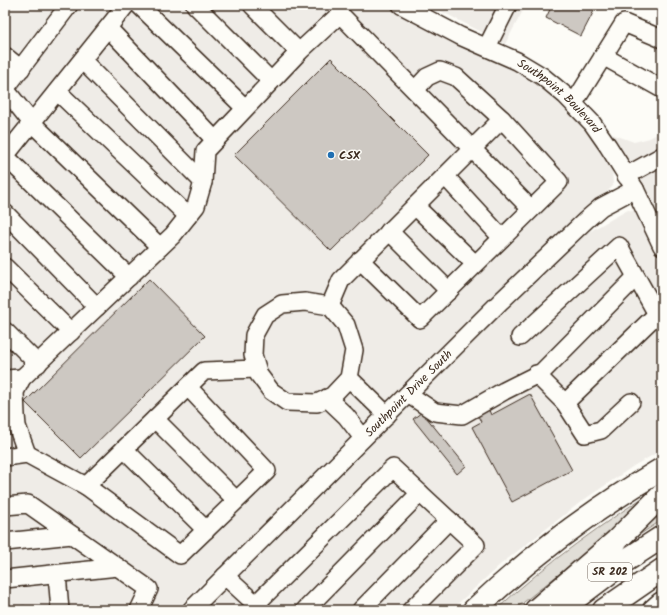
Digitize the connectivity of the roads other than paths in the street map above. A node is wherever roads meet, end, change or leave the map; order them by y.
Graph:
1 (69, 5) edge
2 (126, 5) edge
3 (139, 5) edge
4 (195, 5) edge
5 (252, 5) edge
6 (401, 5) edge
7 (508, 5) edge
8 (343, 9) edge
9 (108, 28) junction
10 (662, 39) edge
11 (487, 47) junction
12 (299, 52) junction
13 (5, 56) edge
14 (603, 56) junction
15 (83, 61) junction
16 (21, 69) junction
17 (271, 81) junction
18 (5, 89) edge
19 (662, 89) edge
20 (415, 90) junction
21 (58, 92) junction
22 (574, 103) junction
23 (245, 108) junction
24 (502, 119) junction
25 (32, 123) junction
26 (215, 140) junction
27 (472, 149) junction
28 (5, 156) edge
29 (662, 156) edge
30 (444, 176) junction
31 (203, 182) junction
32 (630, 182) junction
33 (415, 206) junction
34 (531, 209) junction
35 (5, 213) edge
36 (188, 216) junction
37 (389, 232) junction
38 (502, 238) junction
39 (662, 246) edge
40 (160, 247) junction
41 (360, 260) junction
42 (475, 264) junction
43 (5, 267) edge
44 (129, 277) junction
45 (636, 277) junction
46 (449, 291) junction
47 (330, 306) junction
48 (98, 307) junction
49 (659, 313) edge
50 (5, 331) edge
51 (71, 332) junction
52 (520, 337) dead end
53 (38, 364) junction
54 (257, 369) junction
55 (536, 374) junction
56 (22, 378) junction
57 (349, 378) junction
58 (5, 379) edge
59 (188, 387) junction
60 (408, 394) junction
61 (327, 398) junction
62 (631, 402) dead end
63 (565, 403) junction
64 (387, 415) junction
65 (10, 416) edge
66 (155, 419) junction
67 (364, 438) junction
68 (124, 449) junction
69 (27, 454) junction
70 (5, 457) edge
71 (662, 469) edge
72 (86, 486) junction
73 (420, 493) junction
74 (662, 495) edge
75 (236, 500) junction
76 (5, 506) edge
77 (449, 520) junction
78 (206, 530) junction
79 (72, 535) junction
80 (662, 537) edge
81 (5, 542) edge
82 (118, 568) junction
83 (662, 570) edge
84 (57, 574) junction
85 (224, 576) junction
86 (5, 579) edge
87 (662, 603) edge
88 (258, 608) edge
89 (60, 610) edge
90 (139, 610) edge
91 (191, 610) edge
92 (305, 610) edge
93 (361, 610) edge
94 (411, 610) edge
95 (474, 610) edge
96 (536, 610) edge
97 (560, 610) edge
98 (604, 610) edge
99 (654, 610) edge

1 - 16 street
2 - 9 street
3 - 23 street
4 - 17 street
5 - 12 street
6 - 11 street, Southpoint Boulevard
7 - 11 street
8 - 12 street
8 - 20 street
9 - 15 street
9 - 26 street
10 - 14 street
11 - 22 street, Southpoint Boulevard
12 - 17 street
13 - 16 street
14 - 19 street
14 - 22 street
15 - 21 street
15 - 31 street
16 - 18 street
17 - 23 street
18 - 25 street
20 - 24 street
20 - 27 street
21 - 25 street
21 - 36 street
22 - 32 street, Southpoint Boulevard
23 - 26 street
24 - 27 street
24 - 34 street
25 - 28 street
25 - 40 street
26 - 31 street
27 - 30 street
27 - 34 street
28 - 44 street
29 - 32 street, Southpoint Drive South
30 - 33 street
30 - 38 street
31 - 36 street
32 - 39 street, Southpoint Boulevard
32 - 60 street, Southpoint Drive South
33 - 37 street
33 - 42 street
34 - 38 street
35 - 48 street
36 - 40 street
37 - 41 street
37 - 46 street
38 - 42 street
40 - 44 street
41 - 46 street
41 - 47 street
42 - 46 street
43 - 51 street
44 - 48 street
45 - 49 street
45 - 52 street
45 - 55 street
47 - 54 street
47 - 57 street
48 - 51 street
49 - 63 street
50 - 53 street
51 - 53 street
53 - 56 street
54 - 59 street
54 - 61 street
55 - 60 street
55 - 63 street
56 - 58 street
56 - 65 street
57 - 61 street
57 - 64 street
59 - 66 street
59 - 75 street
60 - 64 street, Southpoint Drive South
61 - 67 street
62 - 63 street
64 - 67 street, Southpoint Drive South
65 - 69 street
66 - 68 street
66 - 75 street
67 - 85 street, Southpoint Drive South
68 - 72 street
68 - 78 street
69 - 70 street
69 - 72 street
71 - 95 highway
72 - 78 street
73 - 77 street
73 - 88 street
73 - 92 street
74 - 96 highway
75 - 78 street
76 - 79 street
77 - 93 street
77 - 94 street
79 - 81 street
79 - 82 street
80 - 97 highway, SR 202
82 - 84 street
82 - 90 street
83 - 98 highway
84 - 86 street
84 - 89 street
85 - 88 street
85 - 91 street, Southpoint Drive South
87 - 99 highway

